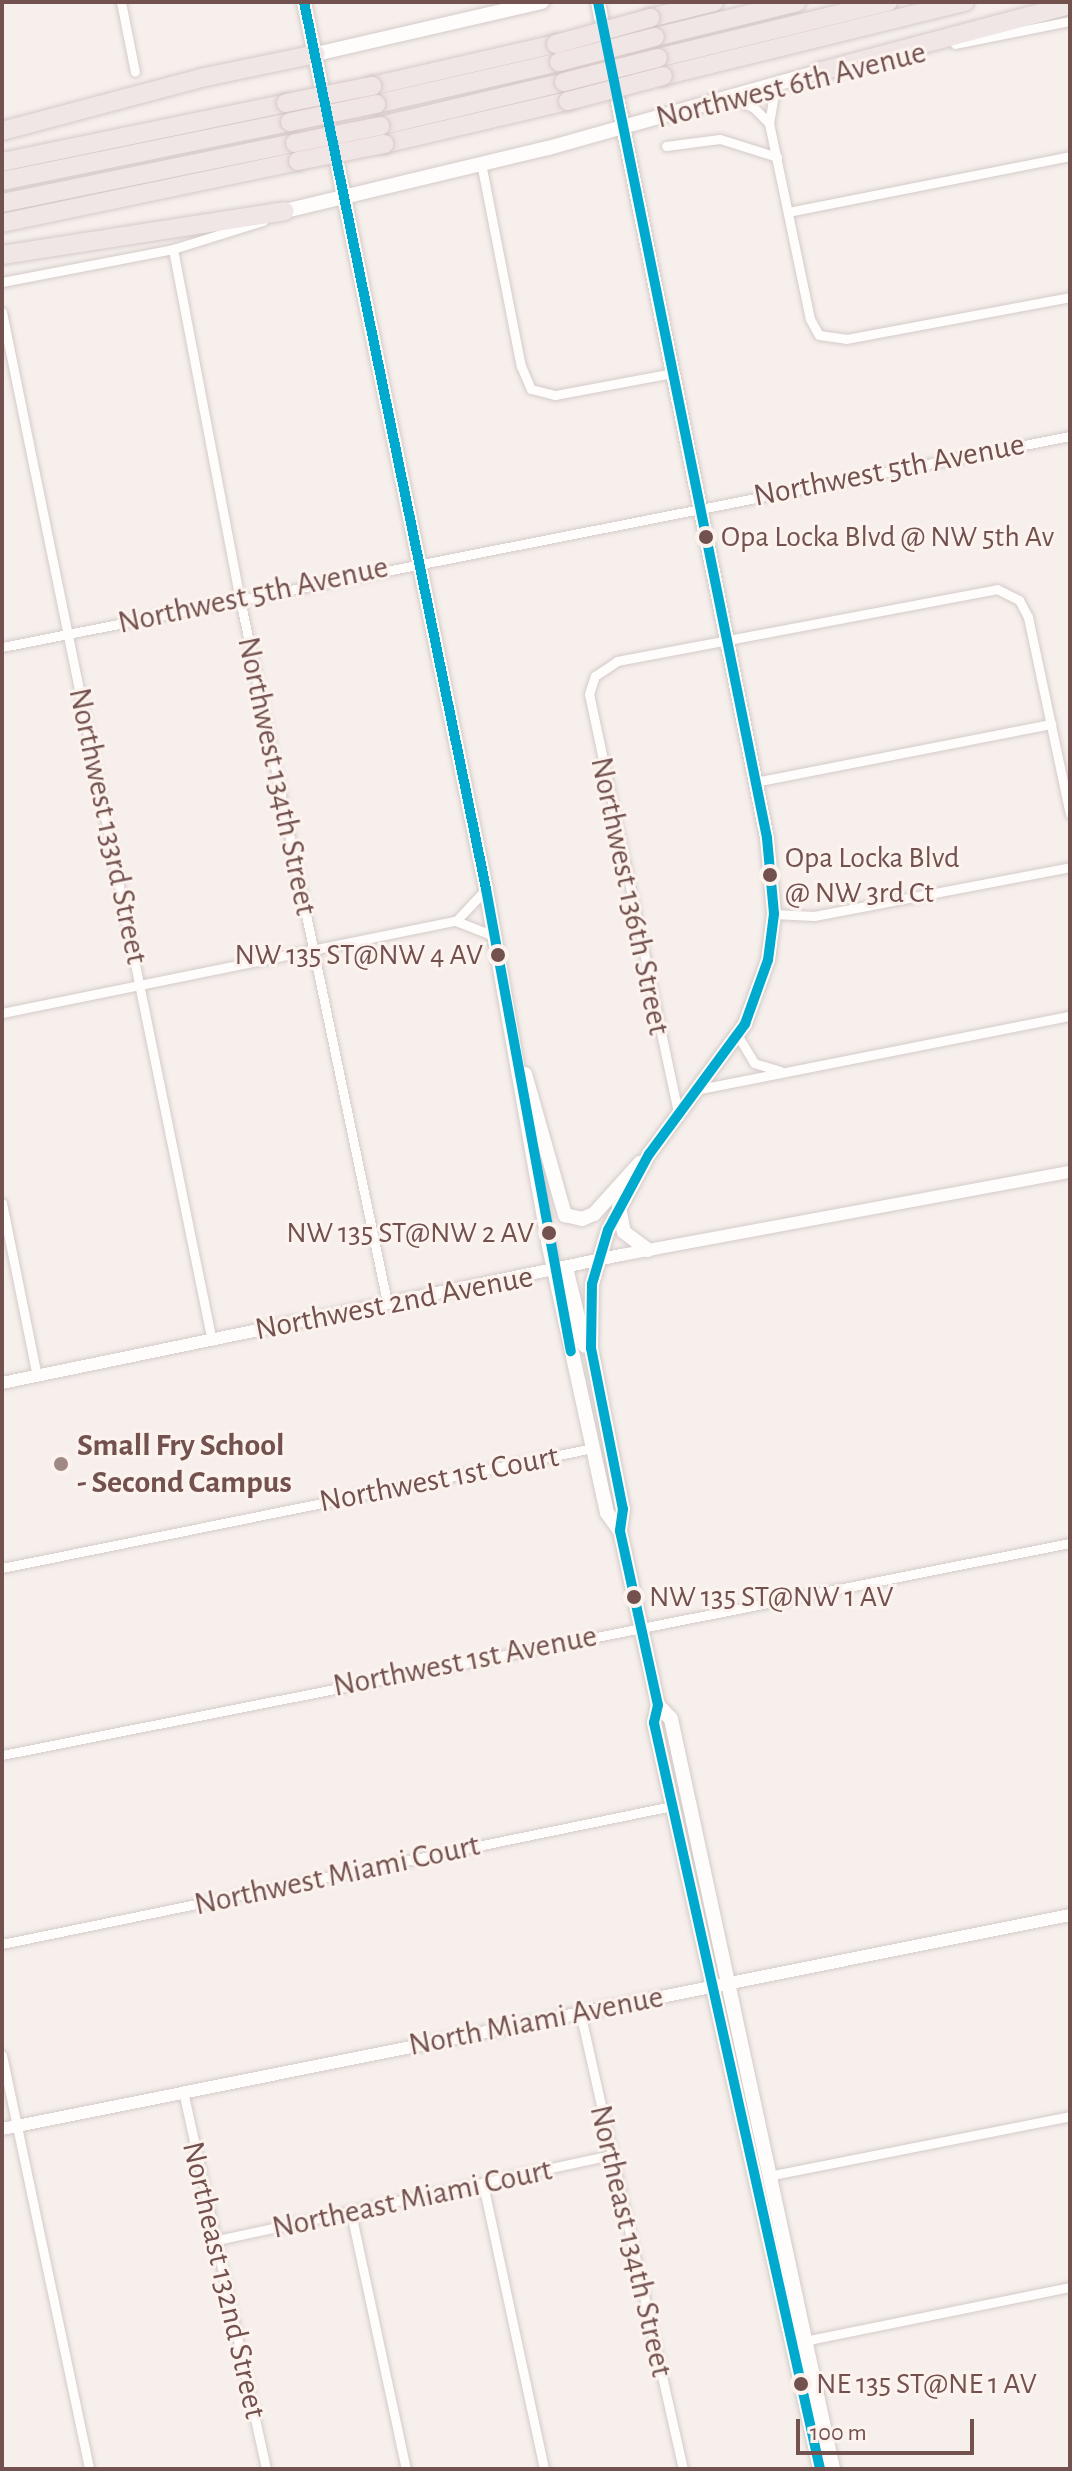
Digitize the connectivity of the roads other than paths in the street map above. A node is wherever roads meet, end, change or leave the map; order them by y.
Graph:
1 (121, 2) edge
2 (304, 2) edge
3 (542, 2) edge
4 (598, 2) edge
5 (714, 2) edge
6 (797, 2) edge
7 (888, 2) edge
8 (965, 2) edge
9 (1070, 5) edge
10 (484, 9) edge
11 (1070, 21) edge
12 (652, 28) junction
13 (316, 54) junction
14 (660, 67) junction
15 (135, 72) dead end
16 (818, 72) junction
17 (776, 83) junction
18 (374, 95) junction
19 (727, 97) junction
20 (769, 123) junction
21 (624, 127) junction
22 (2, 131) edge
23 (382, 135) junction
24 (666, 146) dead end
25 (296, 152) junction
26 (1070, 156) edge
27 (777, 157) junction
28 (2, 162) edge
29 (481, 163) junction
30 (2, 181) edge
31 (344, 198) junction
32 (2, 203) edge
33 (285, 211) junction
34 (788, 212) junction
35 (2, 223) edge
36 (173, 249) junction
37 (2, 255) edge
38 (2, 282) edge
39 (1070, 297) edge
40 (2, 312) edge
41 (673, 373) junction
42 (1070, 436) edge
43 (699, 505) junction
44 (418, 561) junction
45 (240, 599) junction
46 (67, 633) junction
47 (726, 638) junction
48 (2, 647) edge
49 (1051, 724) junction
50 (755, 782) junction
51 (1070, 809) edge
52 (1070, 867) edge
53 (486, 889) junction
54 (774, 914) junction
55 (456, 921) junction
56 (494, 936) junction
57 (314, 950) junction
58 (141, 984) junction
59 (2, 1013) edge
60 (1070, 1016) edge
61 (738, 1036) junction
62 (517, 1055) junction
63 (780, 1071) junction
64 (700, 1089) junction
65 (679, 1117) junction
66 (649, 1154) junction
67 (1070, 1172) edge
68 (2, 1203) edge
69 (619, 1205) junction
70 (648, 1250) junction
71 (597, 1261) junction
72 (560, 1269) junction
73 (387, 1302) junction
74 (212, 1341) junction
75 (592, 1361) junction
76 (37, 1376) junction
77 (2, 1383) edge
78 (593, 1448) junction
79 (620, 1531) junction
80 (1070, 1543) edge
81 (2, 1568) edge
82 (640, 1626) junction
83 (658, 1705) junction
84 (2, 1755) edge
85 (672, 1806) junction
86 (706, 1875) junction
87 (1070, 1915) edge
88 (2, 1944) edge
89 (730, 1983) junction
90 (711, 1987) junction
91 (580, 2012) junction
92 (2, 2055) edge
93 (183, 2091) junction
94 (1070, 2116) edge
95 (17, 2126) junction
96 (2, 2129) edge
97 (611, 2155) junction
98 (773, 2175) junction
99 (483, 2184) junction
100 (351, 2213) junction
101 (213, 2241) junction
102 (1070, 2287) edge
103 (809, 2340) junction
104 (89, 2469) edge
105 (266, 2469) edge
106 (406, 2469) edge
107 (544, 2469) edge
108 (683, 2469) edge
109 (820, 2469) edge
110 (833, 2469) edge

1 - 15 street
2 - 13 main road
3 - 10 main road
4 - 21 main road
5 - 12 highway
6 - 12 highway
7 - 14 highway
8 - 14 highway
9 - 16 highway
10 - 13 main road
11 - 16 street, Northwest 6th Avenue
12 - 18 highway, bridge
13 - 22 highway
13 - 31 main road
14 - 23 highway, bridge
14 - 23 highway, bridge
16 - 17 main road, Northwest 6th Avenue
17 - 19 main road, Northwest 6th Avenue
17 - 20 street
18 - 28 highway, bridge
18 - 30 highway, bridge
19 - 20 street
19 - 21 main road, Northwest 6th Avenue
20 - 27 street
21 - 29 main road, Northwest 6th Avenue
21 - 41 main road
23 - 25 highway, bridge
24 - 27 street
25 - 32 highway
25 - 35 highway
26 - 34 street
27 - 34 street
29 - 31 main road, Northwest 6th Avenue
29 - 41 street
31 - 33 main road, Northwest 6th Avenue
31 - 44 main road
33 - 36 street, Northwest 6th Avenue
33 - 37 highway
34 - 39 street
36 - 38 street, Northwest 6th Avenue
36 - 45 street, Northwest 134th Street
40 - 46 street, Northwest 133rd Street
41 - 43 main road
42 - 43 street, Northwest 5th Avenue
43 - 44 street, Northwest 5th Avenue
43 - 47 main road
44 - 45 street, Northwest 5th Avenue
44 - 53 main road
45 - 46 street, Northwest 5th Avenue
45 - 57 street, Northwest 134th Street
46 - 48 street, Northwest 5th Avenue
46 - 58 street, Northwest 133rd Street
47 - 49 street
47 - 50 main road
47 - 65 street, Northwest 136th Street
49 - 50 street
49 - 51 street
50 - 54 main road
52 - 54 street
53 - 55 street
53 - 56 main road
54 - 61 main road
55 - 56 street
55 - 57 street
56 - 62 main road
57 - 58 street
57 - 73 street, Northwest 134th Street
58 - 59 street
58 - 74 street, Northwest 133rd Street
60 - 63 street
61 - 63 street
61 - 64 main road
62 - 66 main road
62 - 72 main road
63 - 64 street
64 - 65 main road
65 - 66 main road
66 - 69 main road
67 - 70 street, Northwest 2nd Avenue
68 - 76 street
69 - 70 main road
69 - 71 main road
70 - 71 street, Northwest 2nd Avenue
71 - 72 street, Northwest 2nd Avenue
71 - 75 main road
72 - 73 street, Northwest 2nd Avenue
72 - 75 main road
72 - 78 main road
73 - 74 street, Northwest 2nd Avenue
74 - 76 street, Northwest 2nd Avenue
75 - 79 main road
76 - 77 street, Northwest 2nd Avenue
78 - 79 main road
78 - 81 street, Northwest 1st Court
79 - 82 main road
80 - 82 street, Northwest 1st Avenue
82 - 83 main road
82 - 84 street, Northwest 1st Avenue
83 - 85 main road
83 - 86 main road
85 - 86 main road
85 - 88 street, Northwest Miami Court
85 - 90 main road
86 - 89 main road
87 - 89 street, North Miami Avenue
89 - 90 street, North Miami Avenue
89 - 98 main road
90 - 91 street, North Miami Avenue
90 - 109 main road
91 - 93 street, North Miami Avenue
91 - 97 street, Northeast 134th Street
92 - 95 street
93 - 95 street, North Miami Avenue
93 - 101 street, Northeast 132nd Street
94 - 98 street
95 - 96 street, North Miami Avenue
95 - 104 street
97 - 99 street, Northeast Miami Court
97 - 108 street, Northeast 134th Street
98 - 103 main road
99 - 100 street, Northeast Miami Court
99 - 107 street
100 - 101 street, Northeast Miami Court
100 - 106 street
101 - 105 street, Northeast 132nd Street
102 - 103 street
103 - 110 main road

